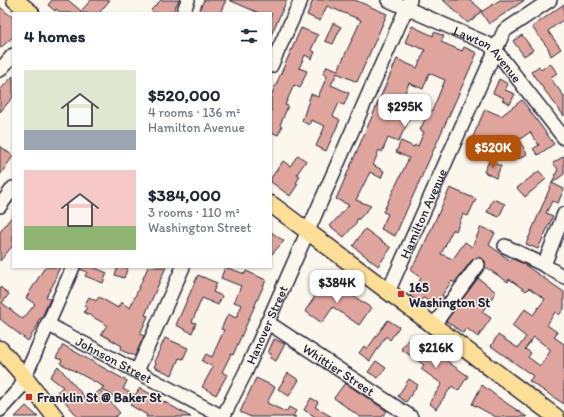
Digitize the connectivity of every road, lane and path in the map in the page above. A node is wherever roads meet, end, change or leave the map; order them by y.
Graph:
1 (15, 0) edge
2 (188, 0) edge
3 (301, 0) edge
4 (388, 0) edge
5 (550, 0) edge
6 (408, 4) edge
7 (30, 12) edge
8 (183, 12) edge
9 (496, 51) junction
10 (12, 56) edge
11 (272, 64) edge
12 (0, 70) edge
13 (564, 138) edge
14 (12, 189) edge
15 (272, 205) edge
16 (0, 206) edge
17 (564, 214) edge
18 (307, 231) junction
19 (505, 246) dead end
20 (544, 265) junction
21 (478, 266) dead end
22 (73, 268) edge
23 (183, 268) edge
24 (564, 277) edge
25 (388, 292) junction
26 (267, 322) junction
27 (47, 324) junction
28 (433, 326) junction
29 (0, 349) edge
30 (137, 371) junction
31 (25, 377) junction
32 (0, 410) edge
33 (55, 417) edge
34 (223, 417) edge
35 (411, 417) edge
36 (556, 417) edge

1 - 7 main road
2 - 8 street
3 - 11 street
4 - 6 street, Lawton Avenue
5 - 9 street, Hamilton Avenue
6 - 9 street, Lawton Avenue
6 - 18 street, Hanover Street
9 - 13 street, Lawton Avenue
9 - 25 street, Hamilton Avenue
10 - 12 street
14 - 16 street
15 - 18 main road
17 - 20 street
18 - 25 main road
18 - 26 street, Hanover Street
19 - 20 street
20 - 24 street
21 - 28 street
22 - 27 street
23 - 30 street
25 - 28 main road
26 - 34 street, Hanover Street
26 - 35 street, Whittier Street
27 - 30 street, Johnson Street
27 - 31 street
28 - 36 main road
29 - 31 main road
30 - 34 street, Johnson Street
31 - 32 street
31 - 33 main road

